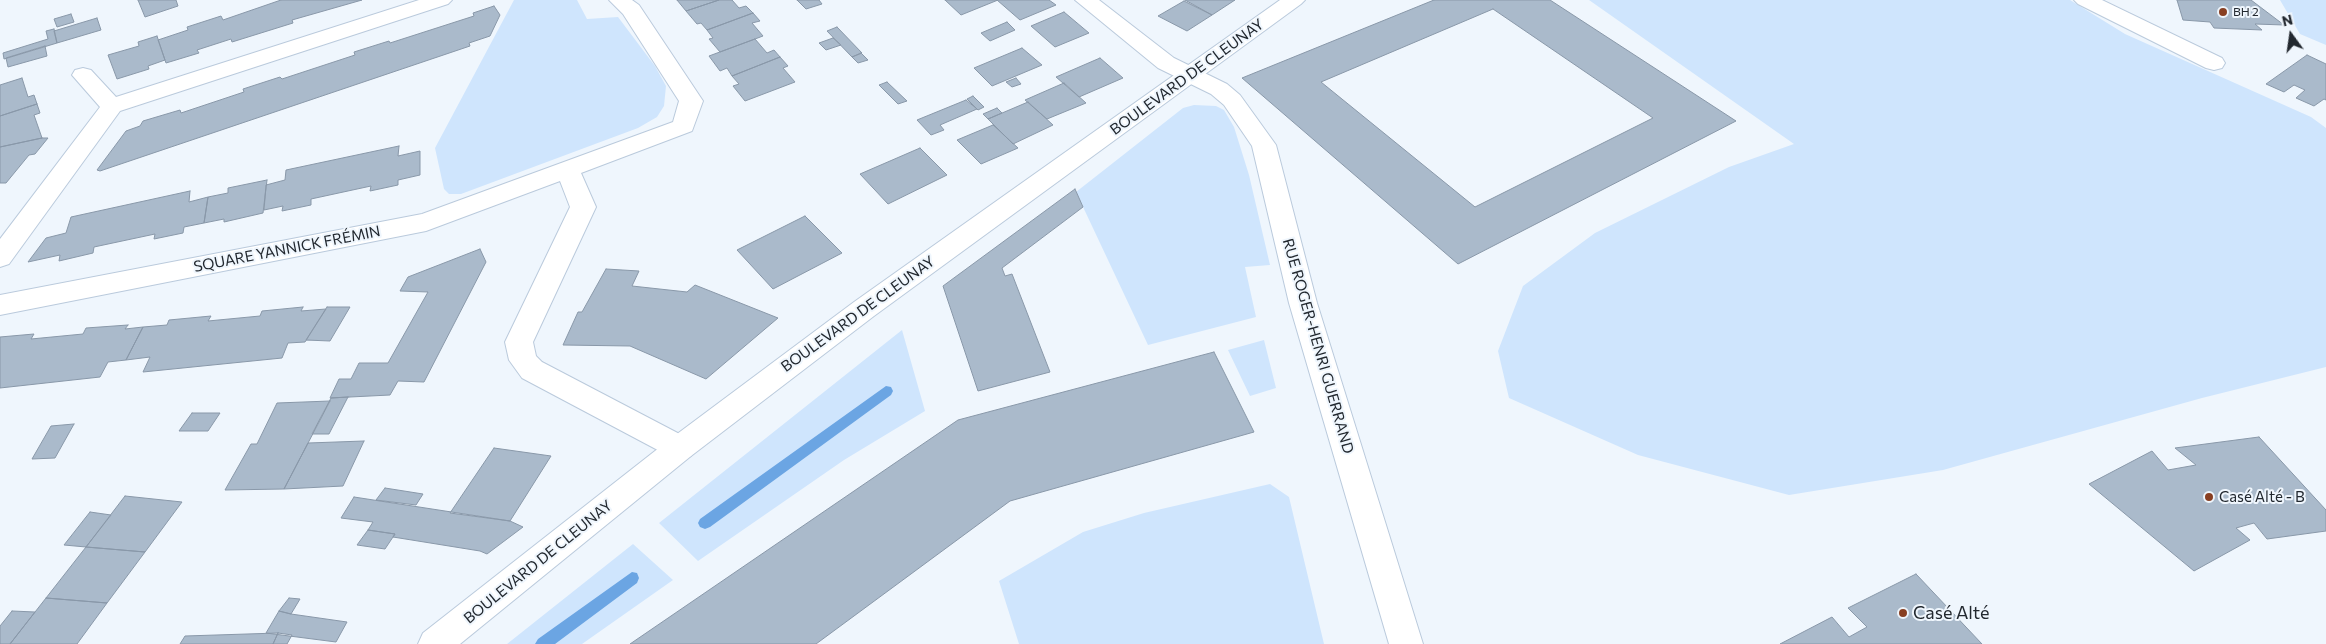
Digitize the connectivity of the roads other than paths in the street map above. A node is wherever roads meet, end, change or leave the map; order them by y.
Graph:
1 (441, 0) edge
2 (620, 0) edge
3 (1086, 0) edge
4 (1294, 0) edge
5 (2085, 0) edge
6 (2214, 63) dead end
7 (1192, 74) junction
8 (83, 75) dead end
9 (112, 106) junction
10 (568, 170) junction
11 (0, 258) edge
12 (0, 305) edge
13 (680, 448) junction
14 (435, 644) edge
15 (1406, 644) edge

1 - 9 street
2 - 10 street, SQUARE YANNICK FRÉMIN
3 - 7 street, RUE ROGER-HENRI GUERRAND
4 - 7 street, BOULEVARD DE CLEUNAY
5 - 6 street
7 - 13 street, BOULEVARD DE CLEUNAY
7 - 15 street, RUE ROGER-HENRI GUERRAND
8 - 9 street
9 - 11 street
10 - 12 street, SQUARE YANNICK FRÉMIN
10 - 13 street
13 - 14 street, BOULEVARD DE CLEUNAY

